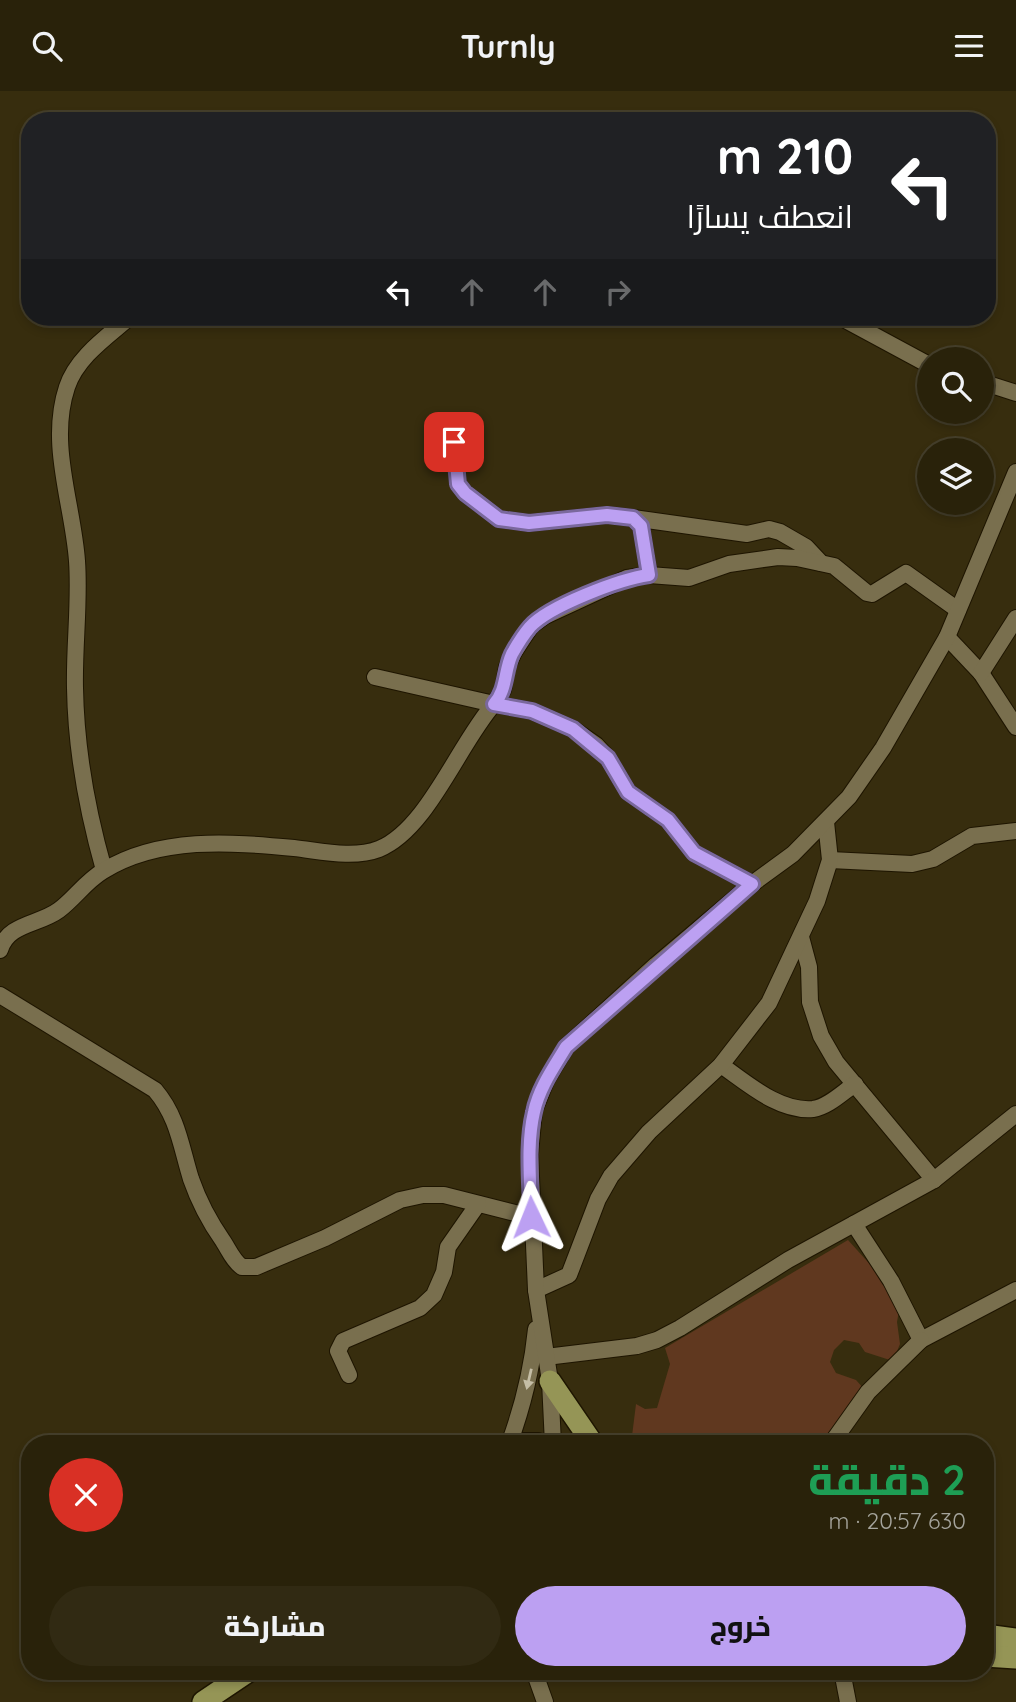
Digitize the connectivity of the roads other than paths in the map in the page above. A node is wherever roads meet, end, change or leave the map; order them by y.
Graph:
1 (120, 326) edge
2 (857, 326) edge
3 (917, 359) edge
4 (994, 386) edge
5 (1016, 393) edge
6 (454, 442) dead end
7 (1016, 472) edge
8 (633, 518) junction
9 (821, 562) junction
10 (649, 575) junction
11 (958, 610) junction
12 (1016, 618) edge
13 (947, 637) junction
14 (981, 673) junction
15 (375, 677) dead end
16 (494, 704) junction
17 (1016, 727) edge
18 (826, 822) junction
19 (1016, 831) edge
20 (830, 860) junction
21 (104, 870) junction
22 (752, 884) junction
23 (801, 937) junction
24 (0, 950) edge
25 (0, 995) edge
26 (721, 1065) junction
27 (855, 1084) junction
28 (1016, 1114) edge
29 (934, 1180) junction
30 (478, 1204) junction
31 (531, 1217) junction
32 (854, 1224) junction
33 (536, 1290) junction
34 (1016, 1290) edge
35 (538, 1313) junction
36 (921, 1339) junction
37 (546, 1357) junction
38 (349, 1375) dead end
39 (550, 1381) junction
40 (512, 1435) edge
41 (553, 1435) edge
42 (587, 1435) edge
43 (837, 1435) edge
44 (1002, 1645) edge
45 (1016, 1674) edge
46 (236, 1680) edge
47 (537, 1680) edge
48 (844, 1680) edge
49 (203, 1702) edge
50 (545, 1702) edge
51 (848, 1702) edge

1 - 21 street
2 - 3 street
4 - 5 street
6 - 8 street
7 - 11 street
8 - 9 street
8 - 10 street
9 - 10 street
9 - 11 street
10 - 16 street
11 - 13 street
12 - 14 street
13 - 14 street
13 - 18 street
14 - 17 street
15 - 16 street
16 - 21 street
16 - 22 street
18 - 20 street
18 - 22 street
19 - 20 street
20 - 23 street
21 - 24 street
22 - 31 street
23 - 26 street
23 - 27 street
25 - 30 street
26 - 27 street
26 - 33 street
27 - 29 street
28 - 29 street
29 - 32 street
30 - 31 street
30 - 38 street
31 - 33 street
32 - 36 street
32 - 37 street
33 - 35 street
34 - 36 street
35 - 37 street
35 -> 40 street
36 - 43 street
37 - 39 street
39 - 41 street
39 - 42 main road
44 - 45 main road
46 - 49 main road
47 - 50 street
48 - 51 street

